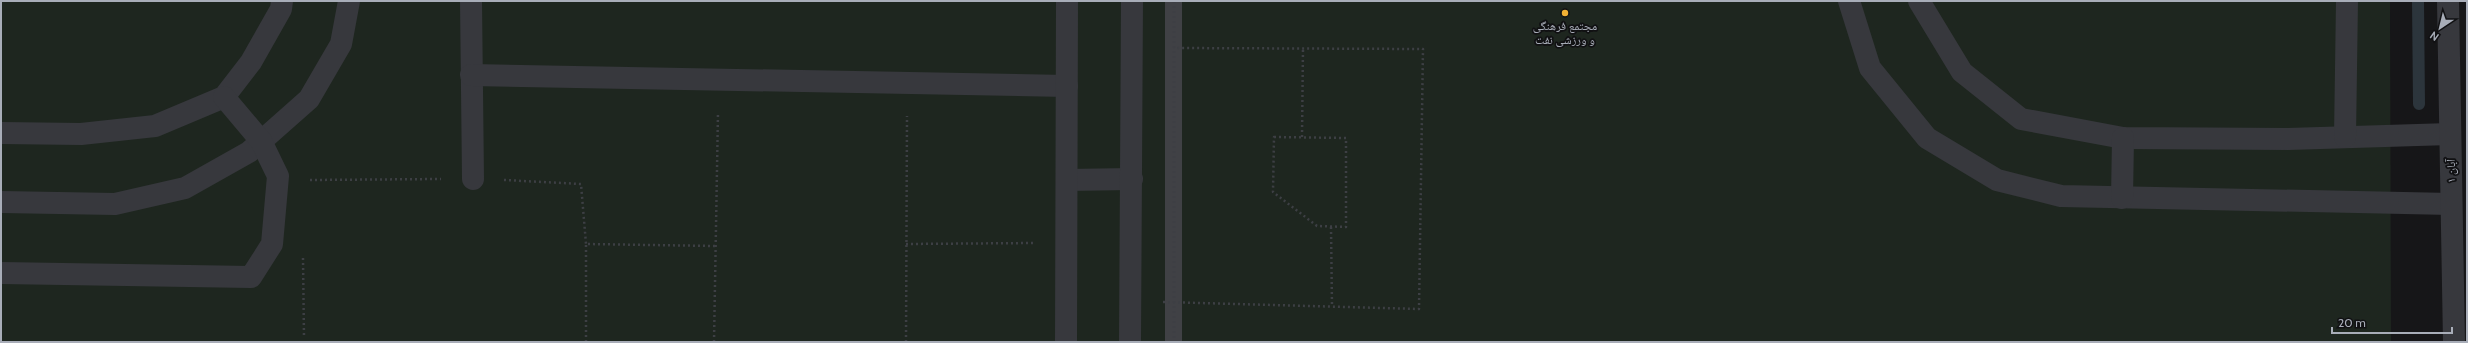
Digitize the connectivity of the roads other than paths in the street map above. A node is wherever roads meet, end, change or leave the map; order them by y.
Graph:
1 (282, 1) edge
2 (349, 1) edge
3 (471, 1) edge
4 (1067, 1) edge
5 (1132, 1) edge
6 (1849, 1) edge
7 (1919, 1) edge
8 (2347, 1) edge
9 (2448, 1) edge
10 (471, 75) junction
11 (1067, 86) junction
12 (224, 97) junction
13 (1, 133) edge
14 (2450, 134) junction
15 (2345, 137) junction
16 (2123, 138) junction
17 (261, 141) junction
18 (473, 178) dead end
19 (1132, 179) junction
20 (1067, 180) junction
21 (2122, 198) junction
22 (1, 202) edge
23 (2452, 204) junction
24 (1, 273) edge
25 (1066, 342) edge
26 (1130, 342) edge
27 (2454, 342) edge

1 - 12 street
2 - 17 street
3 - 10 street
4 - 11 street
5 - 19 street
6 - 21 street
7 - 16 street
8 - 15 street
9 - 14 street, آبان ۱
10 - 11 street
10 - 18 street
11 - 20 street
12 - 13 street
12 - 17 street
14 - 15 street
14 - 23 street, آبان ۱
15 - 16 street
16 - 21 street
17 - 22 street
17 - 24 street
19 - 20 street
19 - 26 street
20 - 25 street
21 - 23 street
23 - 27 street, آبان ۱

